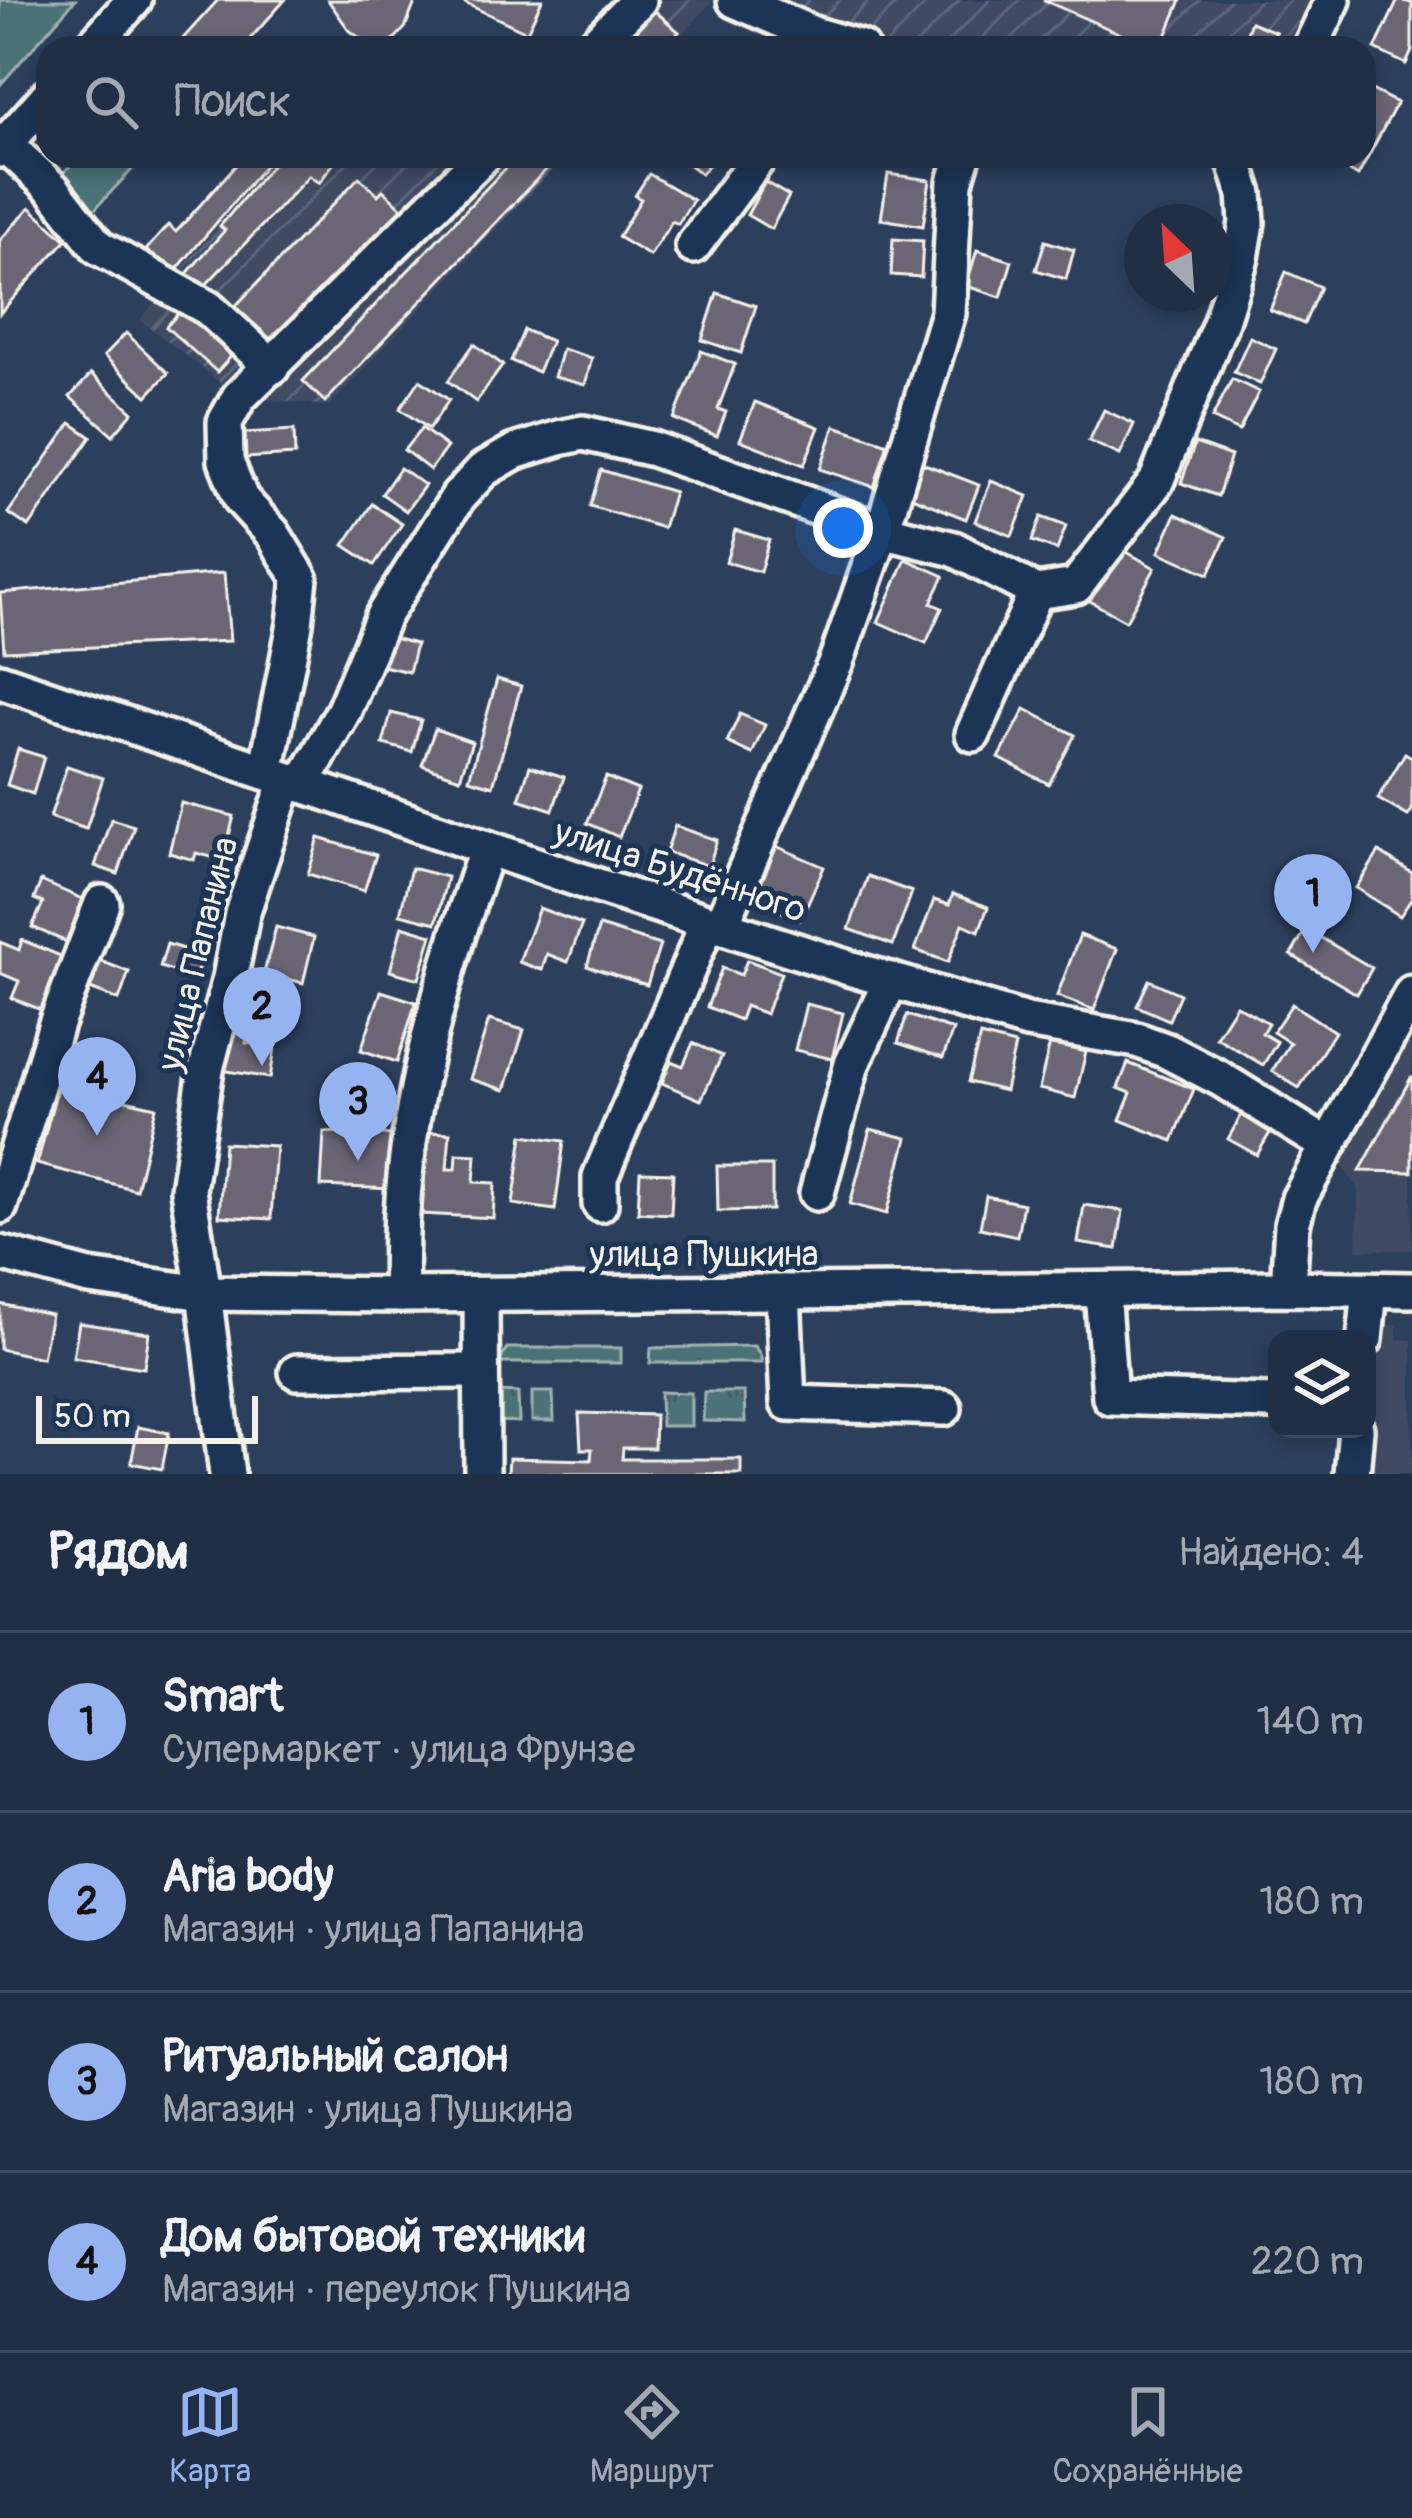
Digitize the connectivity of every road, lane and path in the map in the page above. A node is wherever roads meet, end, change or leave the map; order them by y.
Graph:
1 (134, 0) edge
2 (639, 0) edge
3 (736, 0) edge
4 (1334, 0) edge
5 (102, 36) edge
6 (603, 36) edge
7 (802, 36) edge
8 (1316, 36) edge
9 (36, 109) edge
10 (2, 147) edge
11 (471, 168) edge
12 (751, 168) edge
13 (959, 168) edge
14 (1237, 168) edge
15 (693, 246) dead end
16 (272, 367) junction
17 (882, 531) junction
18 (1036, 592) junction
19 (0, 681) edge
20 (973, 734) dead end
21 (285, 779) junction
22 (487, 848) junction
23 (102, 903) dead end
24 (715, 924) junction
25 (891, 980) junction
26 (1412, 993) edge
27 (1327, 1145) junction
28 (817, 1193) dead end
29 (599, 1204) dead end
30 (0, 1206) edge
31 (0, 1253) edge
32 (1288, 1288) junction
33 (1102, 1290) junction
34 (1370, 1290) junction
35 (1412, 1290) edge
36 (783, 1292) junction
37 (204, 1293) junction
38 (400, 1295) junction
39 (481, 1295) junction
40 (1366, 1330) edge
41 (481, 1371) junction
42 (297, 1372) dead end
43 (1268, 1402) edge
44 (944, 1408) dead end
45 (1355, 1438) edge
46 (227, 1474) edge
47 (482, 1474) edge
48 (1352, 1474) edge

1 - 5 street
2 - 6 street
3 - 7 street
4 - 8 street
9 - 10 street
10 - 16 street
11 - 16 street
12 - 15 street
13 - 17 street
14 - 18 street
16 - 21 street
17 - 18 street
17 - 21 street
17 - 24 street
18 - 20 street
19 - 21 street, улица Будённого
21 - 22 street, улица Будённого
21 - 37 street, улица Папанина
22 - 24 street, улица Будённого
22 - 38 street
23 - 30 street
24 - 25 street, улица Будённого
24 - 29 street
25 - 27 street, улица Будённого
25 - 28 street
26 - 27 street
27 - 32 street
31 - 37 street, улица Пушкина
32 - 33 street, улица Пушкина
32 - 34 street, улица Пушкина
33 - 36 street, улица Пушкина
33 - 43 street
34 - 35 street, улица Пушкина
34 - 40 street
36 - 39 street, улица Пушкина
36 - 44 street
37 - 38 street, улица Пушкина
37 - 46 street, улица Папанина
38 - 39 street, улица Пушкина
39 - 41 street
41 - 42 street
41 - 47 street
45 - 48 street

